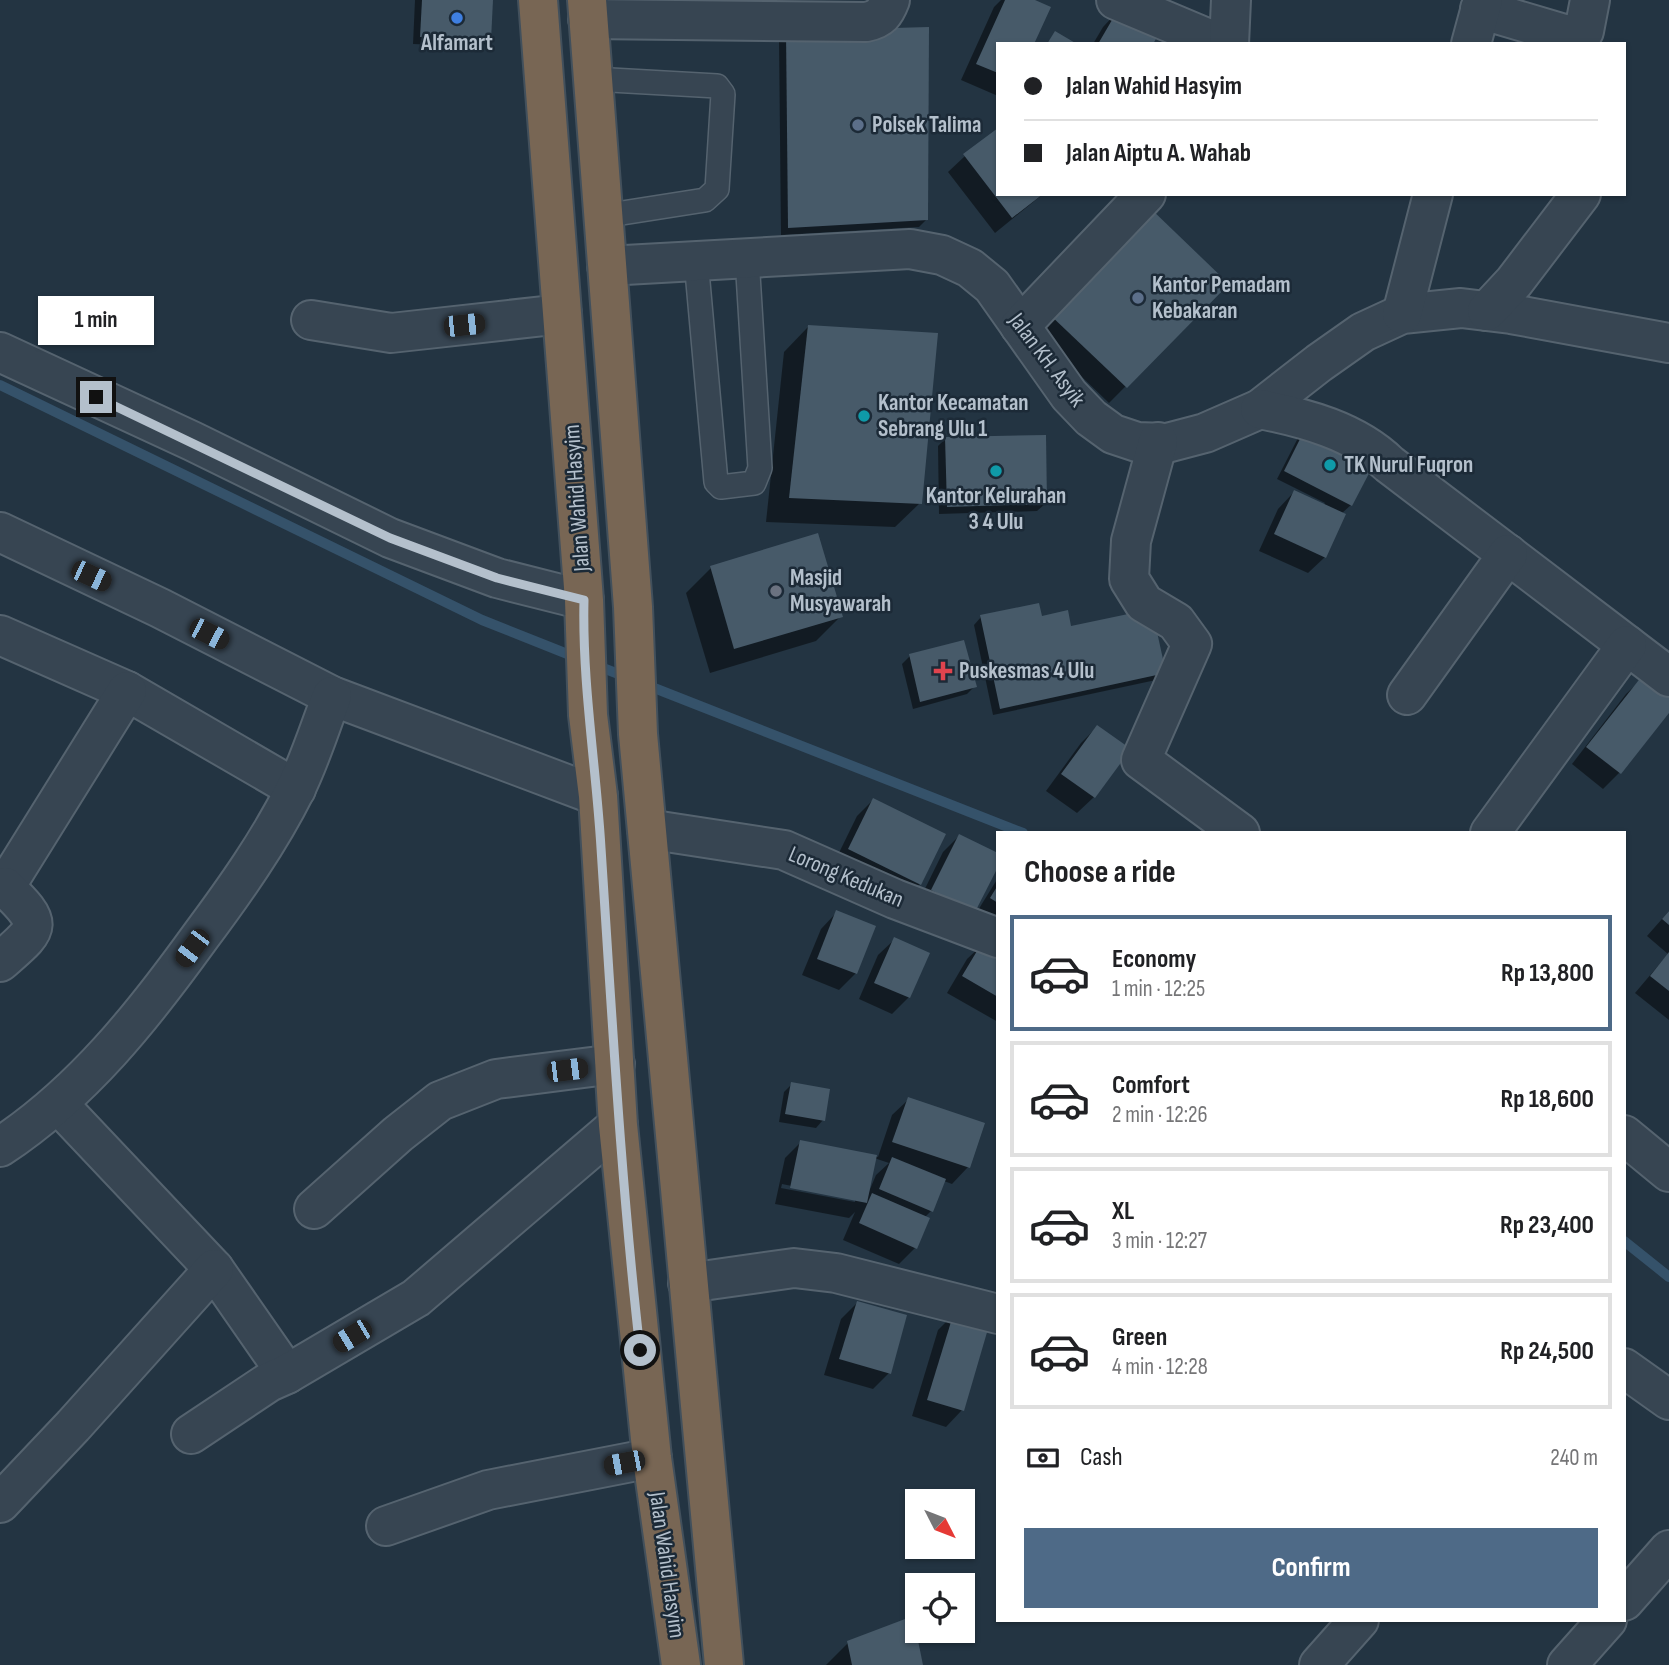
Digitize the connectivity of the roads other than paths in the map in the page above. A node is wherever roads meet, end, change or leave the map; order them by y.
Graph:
1 (538, 0) edge
2 (890, 0) edge
3 (1116, 0) edge
4 (1231, 0) edge
5 (1590, 0) edge
6 (588, 10) edge
7 (1478, 18) edge
8 (1216, 42) edge
9 (1228, 42) edge
10 (593, 79) junction
11 (1144, 196) edge
12 (1432, 196) edge
13 (1579, 196) edge
14 (603, 216) junction
15 (747, 258) junction
16 (696, 260) junction
17 (607, 266) junction
18 (1487, 311) junction
19 (562, 314) junction
20 (1402, 314) junction
21 (312, 320) dead end
22 (1020, 326) junction
23 (1669, 343) edge
24 (0, 352) edge
25 (1260, 410) junction
26 (1158, 442) junction
27 (0, 532) edge
28 (1508, 554) junction
29 (584, 605) junction
30 (0, 635) edge
31 (1627, 645) junction
32 (1669, 677) edge
33 (127, 691) junction
34 (1407, 695) dead end
35 (332, 696) junction
36 (296, 789) junction
37 (598, 796) junction
38 (647, 830) junction
39 (1237, 831) edge
40 (1491, 831) edge
41 (2, 885) edge
42 (996, 937) edge
43 (0, 962) edge
44 (615, 1064) junction
45 (58, 1104) junction
46 (618, 1125) junction
47 (1626, 1137) edge
48 (0, 1147) edge
49 (1669, 1172) edge
50 (314, 1209) dead end
51 (214, 1269) junction
52 (688, 1283) junction
53 (996, 1313) edge
54 (1626, 1369) edge
55 (287, 1374) junction
56 (1669, 1400) edge
57 (191, 1434) dead end
58 (652, 1458) junction
59 (0, 1503) edge
60 (386, 1526) dead end
61 (1669, 1550) edge
62 (1626, 1599) edge
63 (1357, 1622) edge
64 (1605, 1622) edge
65 (681, 1665) edge
66 (724, 1665) edge
67 (1319, 1665) edge
68 (1567, 1665) edge

1 - 19 highway, Jalan Wahid Hasyim
2 - 6 street
3 - 8 street
4 - 9 street
5 - 7 street
6 - 10 highway, Jalan Wahid Hasyim
10 - 14 highway, Jalan Wahid Hasyim
10 - 14 lane
11 - 22 street
12 - 20 street
13 - 18 street
14 - 17 highway, Jalan Wahid Hasyim
15 - 16 street, Jalan KH. Asyik
15 - 16 lane
15 - 22 street, Jalan KH. Asyik
16 - 17 street, Jalan KH. Asyik
17 - 38 highway, Jalan Wahid Hasyim
18 - 20 street, Jalan KH. Asyik
18 - 23 street, Jalan KH. Asyik
19 - 21 street
19 - 29 highway, Jalan Wahid Hasyim
20 - 25 street, Jalan KH. Asyik
22 - 26 street, Jalan KH. Asyik
24 - 29 street
25 - 26 street, Jalan KH. Asyik
25 - 28 street
26 - 39 street
27 - 35 street
28 - 31 street
28 - 34 street
29 - 37 highway, Jalan Wahid Hasyim
30 - 33 street
31 - 32 street
31 - 40 street
33 - 36 street
33 - 41 street
35 - 36 street
35 - 37 street
36 - 45 street
37 - 44 highway, Jalan Wahid Hasyim
38 - 42 street, Lorong Kedukan
38 - 52 highway, Jalan Wahid Hasyim
41 - 43 street
44 - 46 highway, Jalan Wahid Hasyim
44 - 50 street
45 - 48 street
45 - 51 street
46 - 55 street
46 - 58 highway, Jalan Wahid Hasyim
47 - 49 street
51 - 55 street
51 - 59 street
52 - 53 street
52 - 66 highway, Jalan Wahid Hasyim
54 - 56 street
55 - 57 street
58 - 60 street
58 - 65 highway, Jalan Wahid Hasyim
61 - 62 street
63 - 67 street
64 - 68 street

